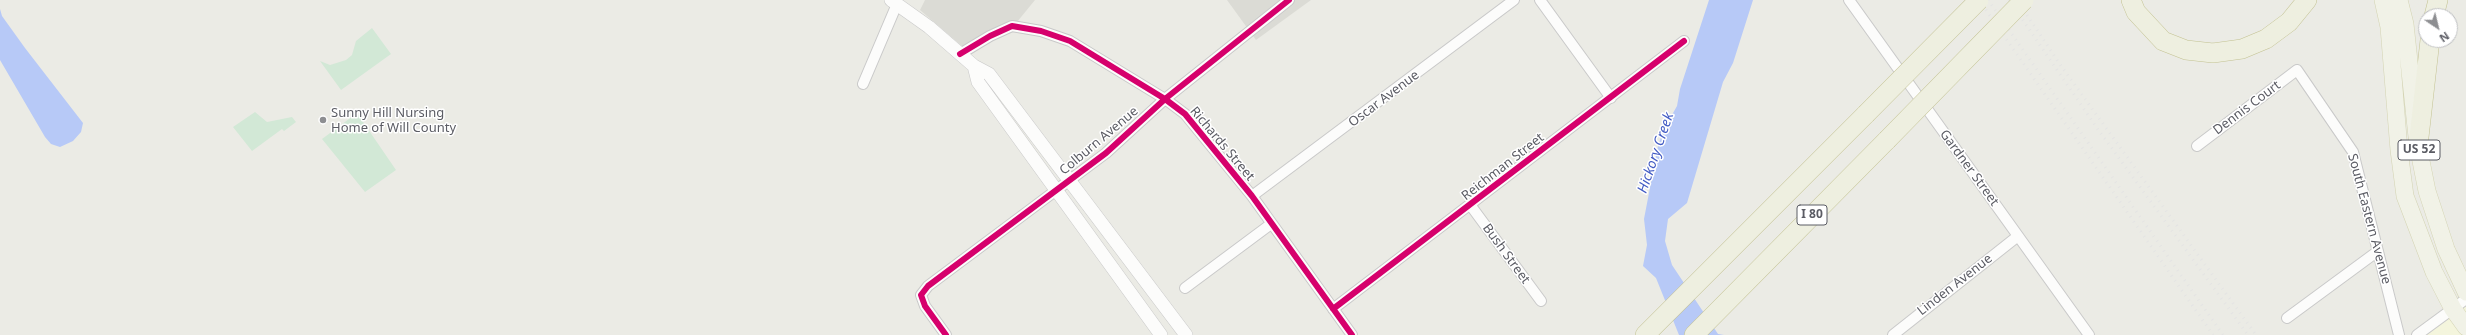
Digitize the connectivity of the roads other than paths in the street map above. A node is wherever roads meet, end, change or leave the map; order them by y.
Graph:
1 (1289, 0) edge
2 (1514, 0) edge
3 (1540, 0) edge
4 (1849, 0) edge
5 (1979, 0) edge
6 (2024, 0) edge
7 (2131, 0) edge
8 (2307, 0) edge
9 (2383, 0) edge
10 (2399, 0) edge
11 (894, 2) edge
12 (1684, 41) dead end
13 (2429, 48) edge
14 (960, 54) junction
15 (974, 66) junction
16 (2297, 70) joint
17 (863, 84) dead end
18 (1611, 98) junction
19 (1165, 99) junction
20 (2197, 146) dead end
21 (2418, 146) junction
22 (1069, 181) junction
23 (1056, 190) junction
24 (1252, 196) junction
25 (1471, 206) junction
26 (1271, 224) junction
27 (2018, 236) junction
28 (2378, 251) junction
29 (1185, 288) dead end
30 (2466, 292) edge
31 (1541, 301) dead end
32 (2459, 304) edge
33 (1333, 309) junction
34 (2287, 318) dead end
35 (2466, 327) edge
36 (946, 335) edge
37 (1161, 335) edge
38 (1186, 335) edge
39 (1352, 335) edge
40 (1645, 335) edge
41 (1694, 335) edge
42 (1893, 335) edge
43 (2089, 335) edge
44 (2399, 335) edge
45 (2417, 335) edge

1 - 19 street, Colburn Avenue
2 - 24 street, Oscar Avenue
3 - 18 street
4 - 27 street, Gardner Street
5 - 40 highway, I 80, bridge
6 - 41 highway, I 80, bridge
7 - 8 highway
9 - 32 main road, US 52
10 - 21 main road, US 52
11 - 14 street
11 - 17 street
12 - 18 street, Reichman Street
13 - 21 highway
14 - 15 street
14 - 19 street, Richards Street
15 - 22 street
15 - 23 street
16 - 20 street, Dennis Court
16 - 28 street, South Eastern Avenue
18 - 25 street, Reichman Street
19 - 22 street, Colburn Avenue
19 - 24 street, Richards Street
21 - 30 main road, US 52
22 - 23 street, Colburn Avenue
22 - 38 street
23 - 36 street, Colburn Avenue
23 - 37 street
24 - 26 street, Richards Street
25 - 31 street, Bush Street
25 - 33 street, Reichman Street
26 - 29 street
26 - 33 street, Richards Street
27 - 42 street, Linden Avenue
27 - 43 street, Gardner Street
28 - 34 street
28 - 44 street, South Eastern Avenue
32 - 35 main road, US 52
32 - 45 street
33 - 39 street, Richards Street

